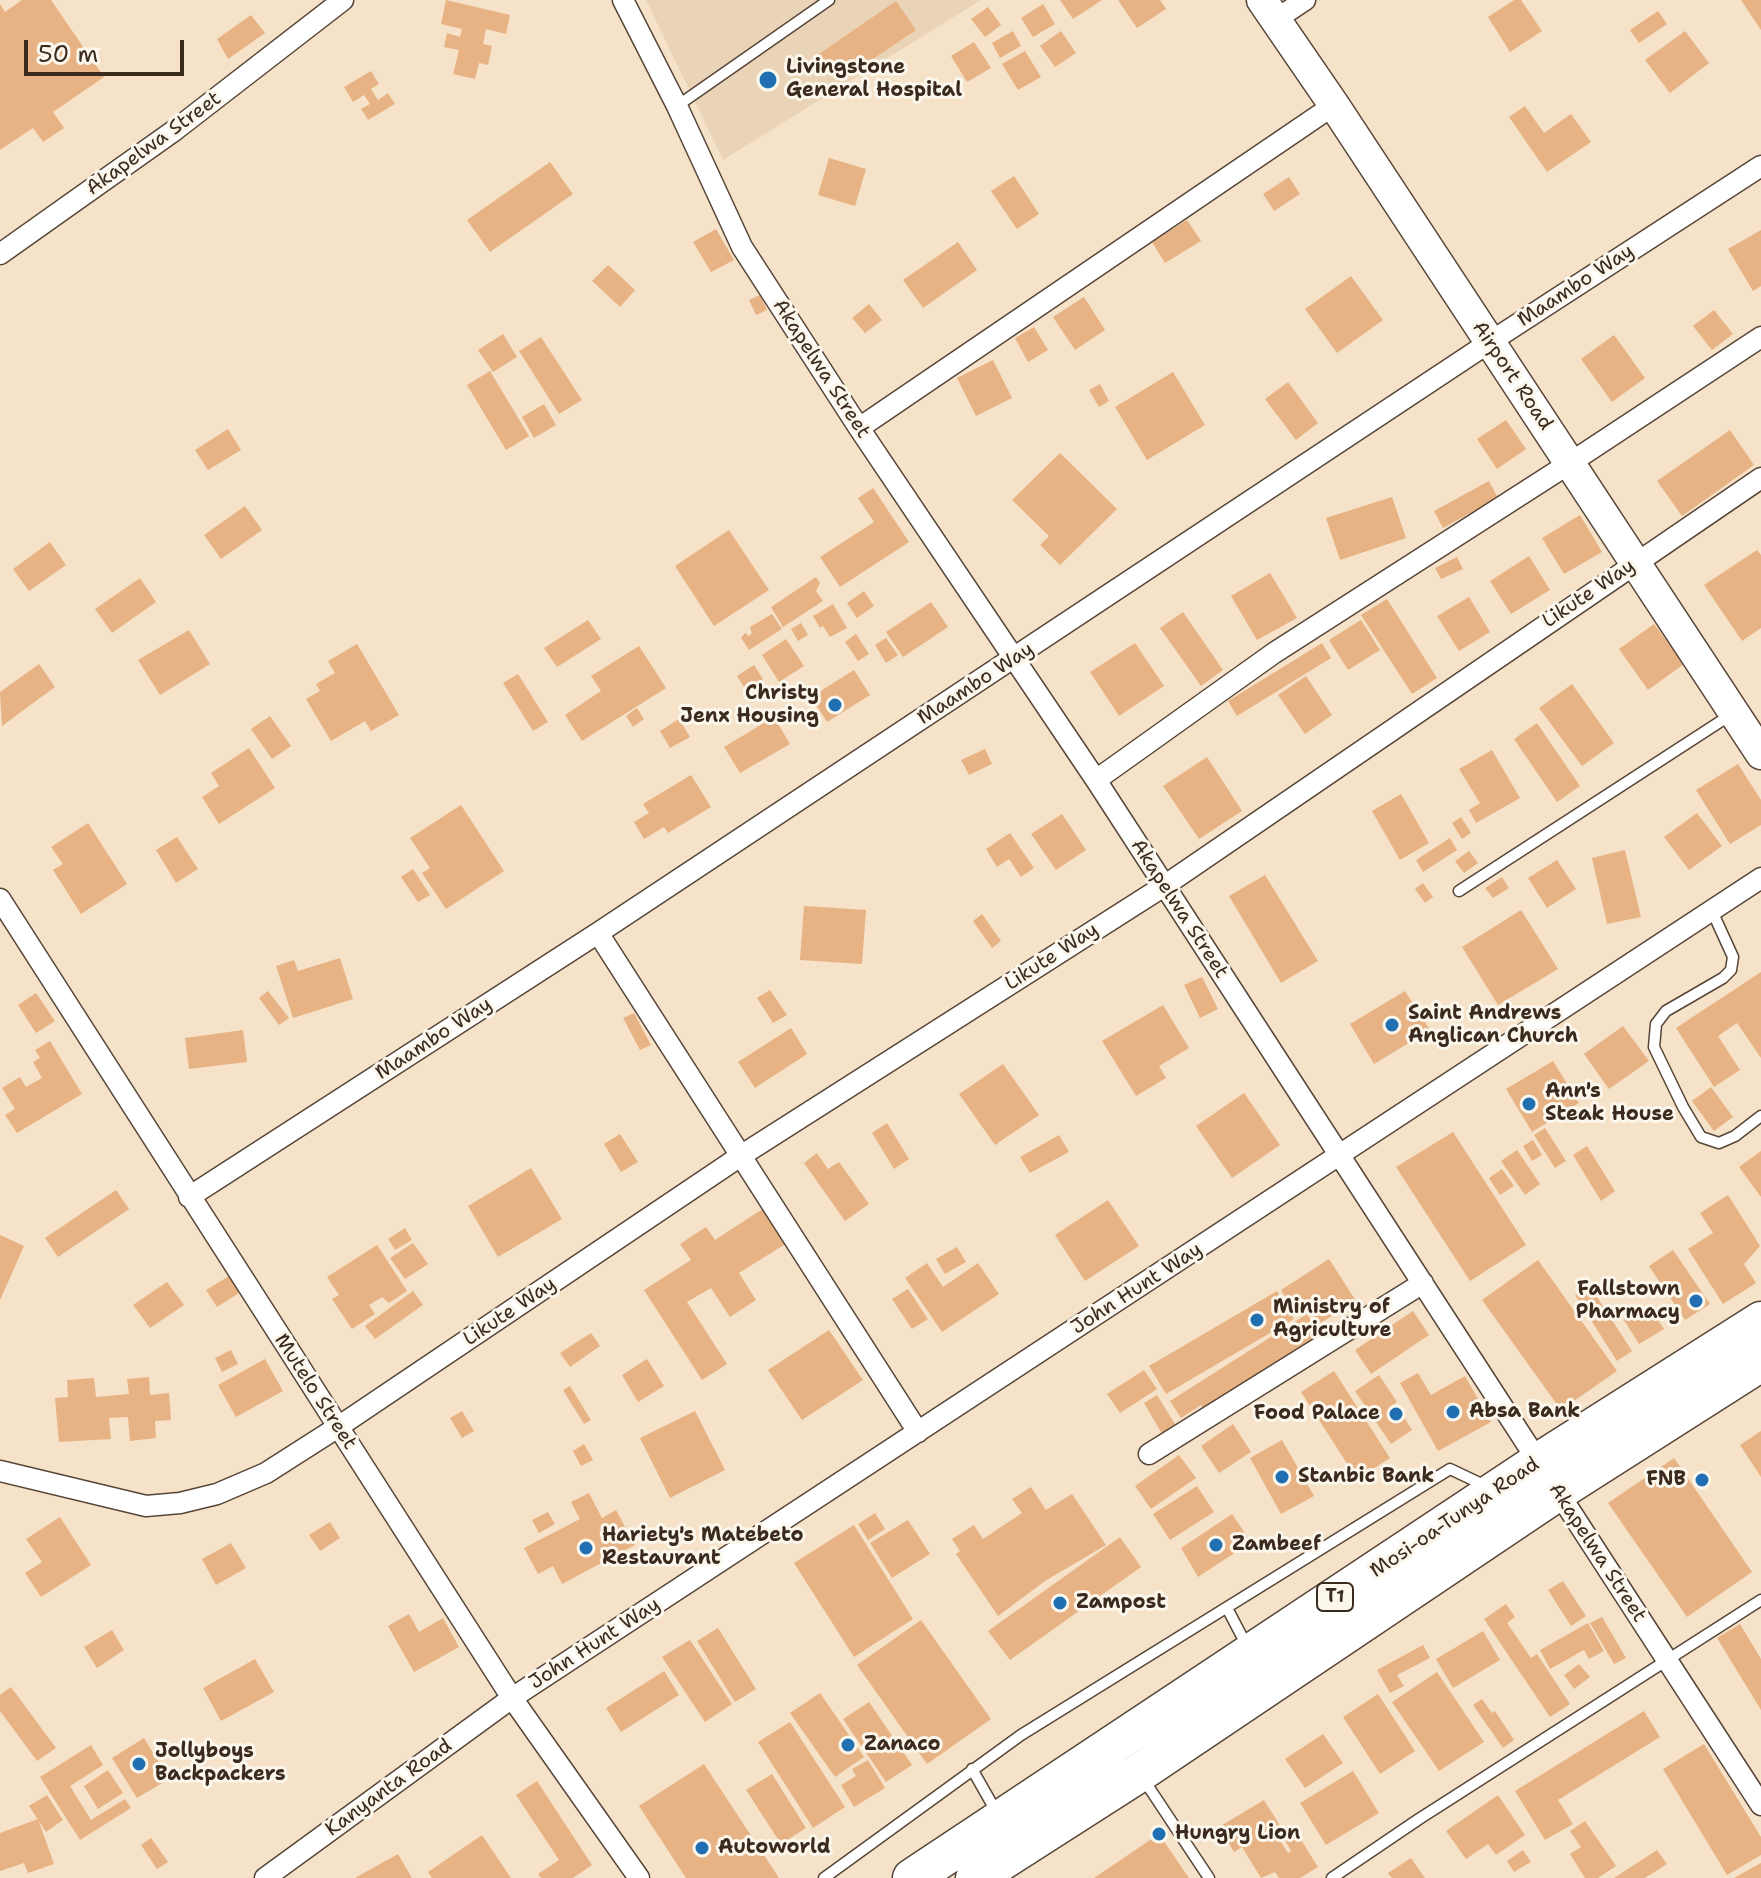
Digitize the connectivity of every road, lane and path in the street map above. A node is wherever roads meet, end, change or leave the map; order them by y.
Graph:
1 (343, 0) edge
2 (623, 0) edge
3 (829, 0) edge
4 (1305, 0) edge
5 (1268, 10) edge
6 (1334, 105) junction
7 (677, 106) junction
8 (1761, 166) edge
9 (0, 254) edge
10 (1761, 337) edge
11 (1490, 342) junction
12 (859, 428) junction
13 (1570, 463) junction
14 (1761, 478) edge
15 (1636, 562) junction
16 (1016, 658) junction
17 (1734, 713) junction
18 (1761, 754) edge
19 (1096, 780) junction
20 (1761, 878) edge
21 (1164, 886) junction
22 (1459, 891) dead end
23 (0, 899) edge
24 (1712, 911) junction
25 (598, 933) junction
26 (1761, 1116) edge
27 (742, 1155) junction
28 (1341, 1155) junction
29 (189, 1197) junction
30 (1423, 1283) junction
31 (1761, 1321) edge
32 (1761, 1362) edge
33 (338, 1427) junction
34 (918, 1432) junction
35 (1149, 1454) dead end
36 (0, 1471) edge
37 (1547, 1477) junction
38 (1495, 1490) junction
39 (1761, 1600) edge
40 (1227, 1608) junction
41 (1251, 1653) junction
42 (1668, 1661) junction
43 (512, 1698) junction
44 (1128, 1758) junction
45 (972, 1769) junction
46 (1760, 1801) edge
47 (1001, 1820) junction
48 (272, 1876) edge
49 (639, 1878) edge
50 (824, 1878) edge
51 (912, 1878) edge
52 (975, 1878) edge
53 (1209, 1878) edge
54 (1332, 1878) edge

1 - 9 street, Akapelwa Street
2 - 7 street, Akapelwa Street
3 - 7 lane
4 - 5 street
5 - 6 street, Airport Road
6 - 11 street, Airport Road
6 - 12 street
7 - 12 street, Akapelwa Street
8 - 11 street, Maambo Way
10 - 13 street
11 - 13 street, Airport Road
11 - 16 street, Maambo Way
12 - 16 street, Akapelwa Street
13 - 15 street, Airport Road
13 - 19 street
14 - 15 street, Likute Way
15 - 17 street, Airport Road
15 - 21 street, Likute Way
16 - 19 street, Akapelwa Street
16 - 25 street, Maambo Way
17 - 18 street, Airport Road
17 - 22 lane
19 - 21 street, Akapelwa Street
20 - 24 street, John Hunt Way
21 - 27 street, Likute Way
21 - 28 street, Akapelwa Street
23 - 29 street, Mutelo Street
24 - 26 lane
24 - 28 street, John Hunt Way
25 - 27 street
25 - 29 street, Maambo Way
27 - 33 street, Likute Way
27 - 34 street
28 - 30 street, Akapelwa Street
28 - 34 street, John Hunt Way
29 - 33 street, Mutelo Street
30 - 35 street
30 - 37 street, Akapelwa Street
31 - 37 highway, Mosi-oa-Tunya Road / T1
32 - 37 highway, Mosi-oa-Tunya Road / T1
33 - 36 street, Likute Way
33 - 43 street, Mutelo Street
34 - 43 street, John Hunt Way
37 - 38 highway, Mosi-oa-Tunya Road / T1
37 - 42 street, Akapelwa Street
37 - 44 highway, Mosi-oa-Tunya Road / T1
38 - 40 lane
38 - 41 highway, Mosi-oa-Tunya Road / T1
39 - 42 lane
40 - 41 lane
40 - 45 lane
41 - 44 highway, Mosi-oa-Tunya Road / T1
42 - 46 street, Akapelwa Street
42 - 54 lane
43 - 48 street, Kanyanta Road
43 - 49 street, Mutelo Street
44 - 47 highway, Mosi-oa-Tunya Road / T1
44 - 52 highway, Mosi-oa-Tunya Road / T1
44 - 53 lane
45 - 47 lane
45 - 50 lane
47 - 51 highway, Mosi-oa-Tunya Road / T1

